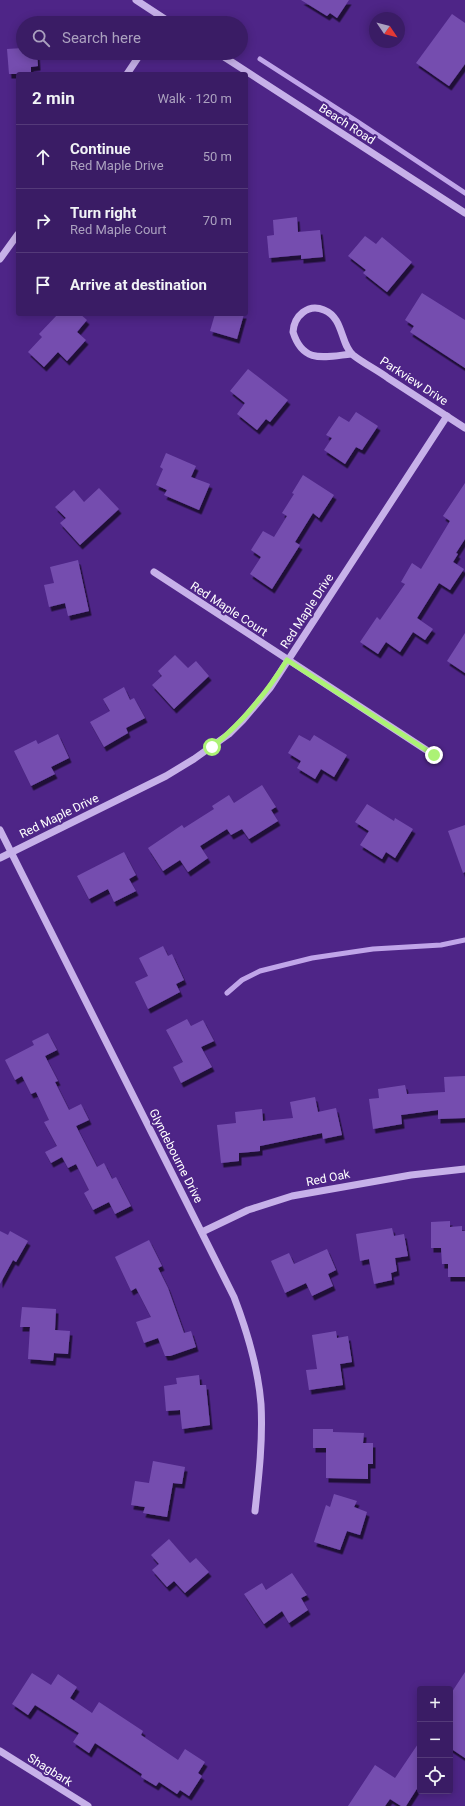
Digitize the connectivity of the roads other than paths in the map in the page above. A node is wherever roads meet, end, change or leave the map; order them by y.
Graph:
1 (136, 0) edge
2 (157, 16) edge
3 (136, 60) edge
4 (229, 60) edge
5 (128, 72) edge
6 (247, 72) edge
7 (248, 72) edge
8 (465, 213) edge
9 (16, 237) edge
10 (0, 259) edge
11 (351, 354) junction
12 (447, 416) junction
13 (465, 428) edge
14 (154, 572) dead end
15 (287, 660) junction
16 (434, 755) dead end
17 (0, 830) edge
18 (12, 852) junction
19 (0, 858) edge
20 (465, 1169) edge
21 (202, 1232) junction
22 (255, 1511) dead end
23 (0, 1751) edge
24 (88, 1806) edge

1 - 2 street
3 - 5 street
4 - 6 street, Beach Road
7 - 8 street, Beach Road
9 - 10 street
11 - 11 street
11 - 12 street, Parkview Drive
12 - 13 street, Parkview Drive
12 - 15 street, Red Maple Drive
14 - 15 street, Red Maple Court
15 - 16 street, Red Maple Court
15 - 18 street, Red Maple Drive
17 - 18 street, Glyndebourne Drive
18 - 19 street, Red Maple Drive
18 - 21 street, Glyndebourne Drive
20 - 21 street, Red Oak
21 - 22 street, Glyndebourne Drive
23 - 24 street, Shagbark

